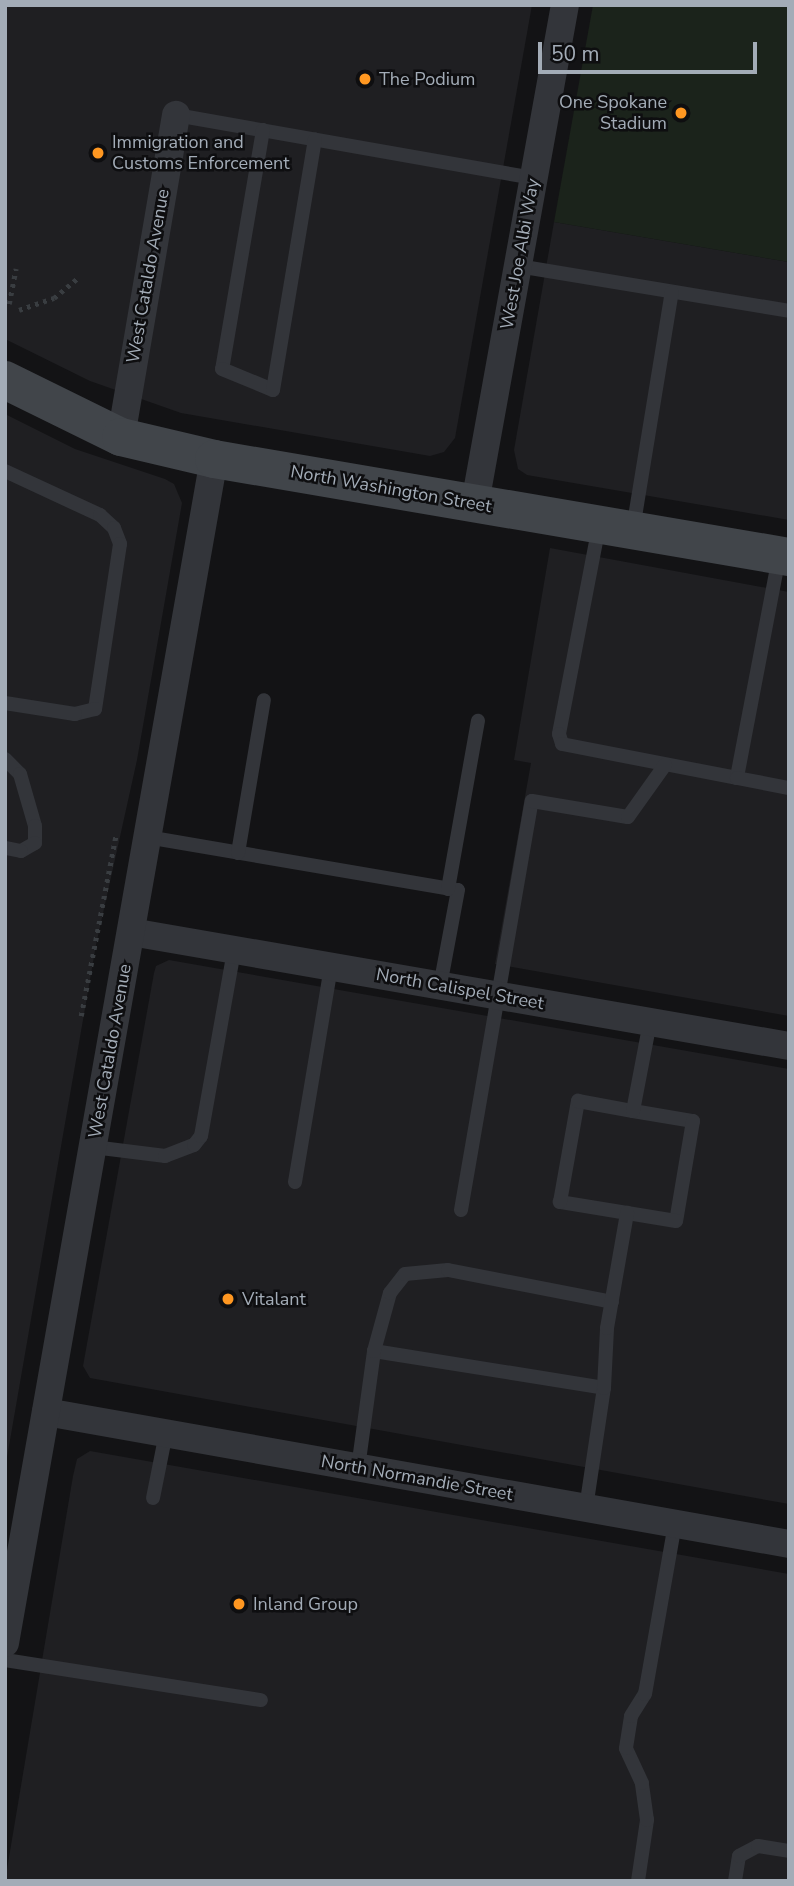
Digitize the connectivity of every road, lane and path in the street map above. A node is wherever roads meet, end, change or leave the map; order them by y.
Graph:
1 (565, 5) edge
2 (176, 115) joint
3 (262, 130) junction
4 (315, 140) junction
5 (534, 178) junction
6 (518, 266) junction
7 (16, 269) dead end
8 (77, 279) dead end
9 (672, 292) junction
10 (9, 304) dead end
11 (19, 310) dead end
12 (789, 311) edge
13 (5, 380) edge
14 (121, 437) junction
15 (214, 458) junction
16 (5, 471) edge
17 (475, 503) junction
18 (616, 527) junction
19 (784, 556) edge
20 (264, 700) dead end
21 (5, 703) edge
22 (478, 721) dead end
23 (5, 759) edge
24 (664, 765) junction
25 (737, 778) junction
26 (789, 788) edge
27 (147, 837) junction
28 (5, 848) edge
29 (237, 853) junction
30 (448, 889) junction
31 (131, 932) junction
32 (234, 950) junction
33 (331, 967) junction
34 (440, 985) junction
35 (498, 996) junction
36 (650, 1022) junction
37 (789, 1046) edge
38 (633, 1111) junction
39 (93, 1147) junction
40 (295, 1182) dead end
41 (461, 1210) dead end
42 (627, 1213) junction
43 (612, 1302) junction
44 (374, 1350) junction
45 (604, 1388) junction
46 (46, 1412) junction
47 (166, 1433) junction
48 (358, 1468) junction
49 (153, 1498) dead end
50 (586, 1508) junction
51 (675, 1524) junction
52 (789, 1544) edge
53 (5, 1643) edge
54 (5, 1660) edge
55 (261, 1700) dead end
56 (789, 1851) edge
57 (638, 1881) edge
58 (735, 1881) edge

1 - 5 street, West Joe Albi Way
2 - 3 lane
2 - 14 street, West Cataldo Avenue
3 - 4 lane
3 - 4 lane
4 - 5 lane
5 - 6 street, West Joe Albi Way
6 - 9 lane
6 - 17 street, West Joe Albi Way
7 - 10 path
8 - 11 path
9 - 12 lane
9 - 18 lane
13 - 14 main road, North Washington Street
14 - 15 main road, North Washington Street
15 - 17 main road, North Washington Street
15 - 27 street, West Cataldo Avenue
16 - 21 lane
17 - 18 main road, North Washington Street
18 - 19 main road, North Washington Street
18 - 24 lane
19 - 25 lane
20 - 29 lane
22 - 30 lane
23 - 28 lane
24 - 25 lane
24 - 35 lane
25 - 26 lane
27 - 29 lane
27 - 31 street, West Cataldo Avenue
29 - 30 lane
30 - 34 lane
31 - 32 street, North Calispel Street
31 - 39 street, West Cataldo Avenue
32 - 33 street, North Calispel Street
32 - 39 lane
33 - 34 street, North Calispel Street
33 - 40 lane
34 - 35 street, North Calispel Street
35 - 36 street, North Calispel Street
35 - 41 lane
36 - 37 street, North Calispel Street
36 - 38 lane
38 - 42 lane
38 - 42 lane
39 - 46 street, West Cataldo Avenue
42 - 43 lane
43 - 44 lane
43 - 45 lane
44 - 45 lane
44 - 48 lane
45 - 50 lane
46 - 47 street, North Normandie Street
46 - 53 street, West Cataldo Avenue
47 - 48 street, North Normandie Street
47 - 49 lane
48 - 50 street, North Normandie Street
50 - 51 street, North Normandie Street
51 - 52 street, North Normandie Street
51 - 57 lane
54 - 55 lane
56 - 58 lane

